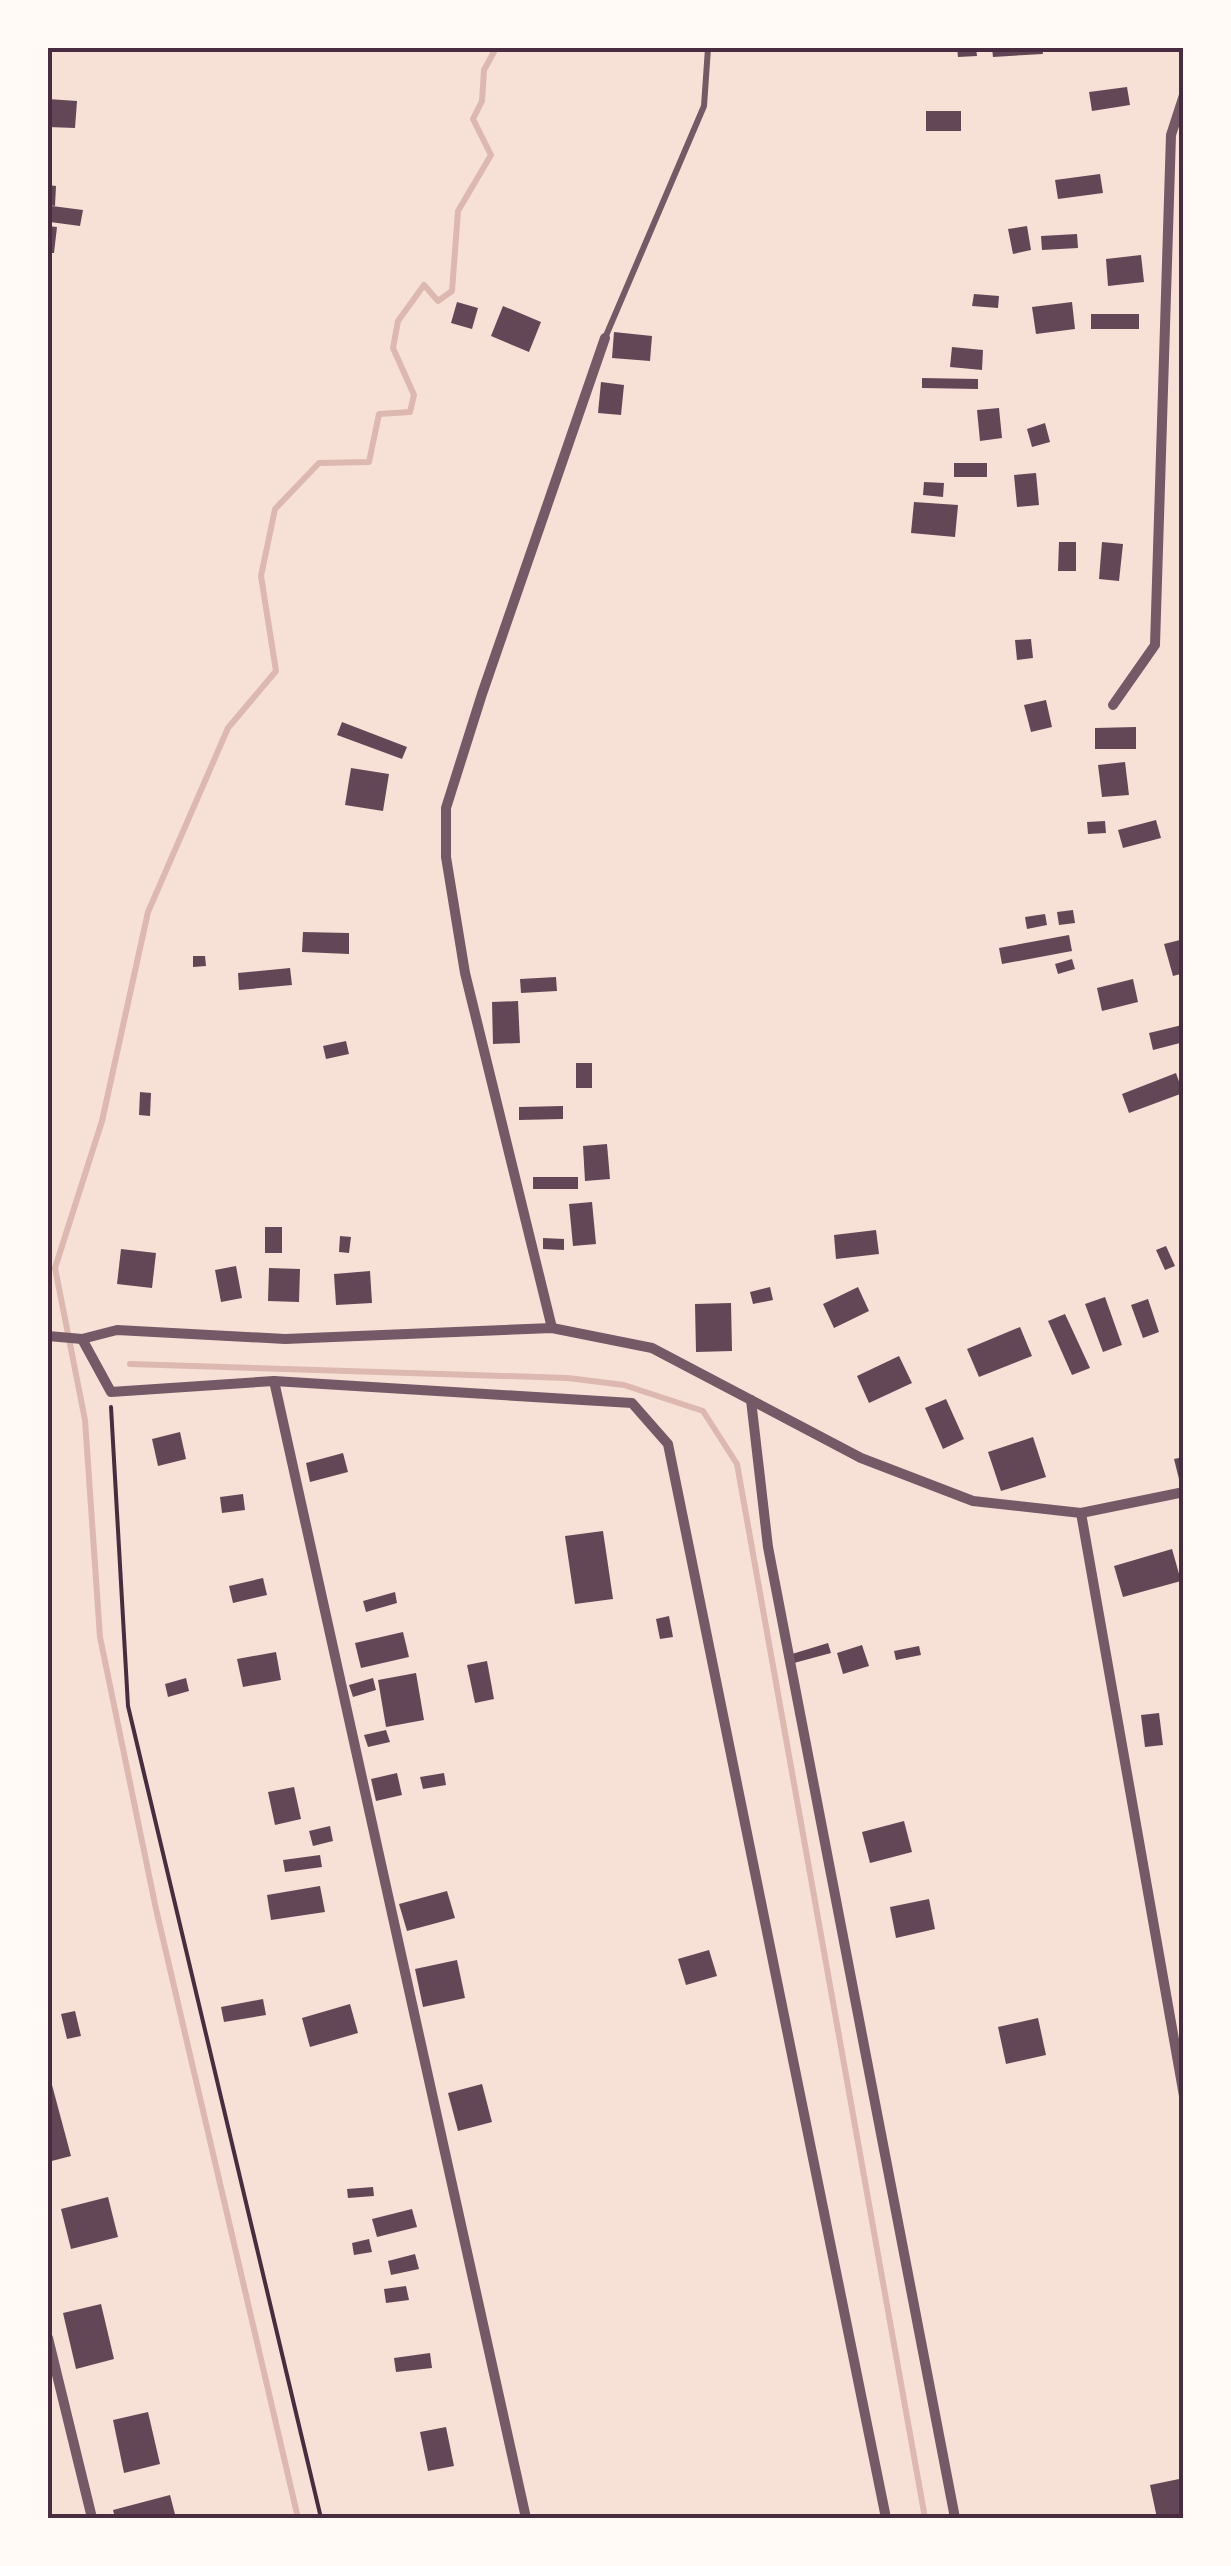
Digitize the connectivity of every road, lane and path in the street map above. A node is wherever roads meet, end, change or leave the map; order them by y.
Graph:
1 (708, 48) edge
2 (1184, 95) edge
3 (605, 338) joint
4 (1113, 704) dead end
5 (552, 1328) junction
6 (51, 1336) edge
7 (82, 1339) junction
8 (274, 1381) junction
9 (110, 1392) junction
10 (751, 1400) junction
11 (1184, 1492) edge
12 (1081, 1513) junction
13 (1184, 2096) edge
14 (48, 2338) edge
15 (92, 2518) edge
16 (321, 2518) edge
17 (526, 2518) edge
18 (886, 2518) edge
19 (955, 2518) edge

1 - 3 lane
2 - 4 street
3 - 5 street
5 - 7 street
5 - 10 street
6 - 7 street
7 - 9 street
8 - 9 street
8 - 17 street
8 - 18 street
9 - 16 path
10 - 12 street
10 - 19 street
11 - 12 street
12 - 13 street
14 - 15 street

